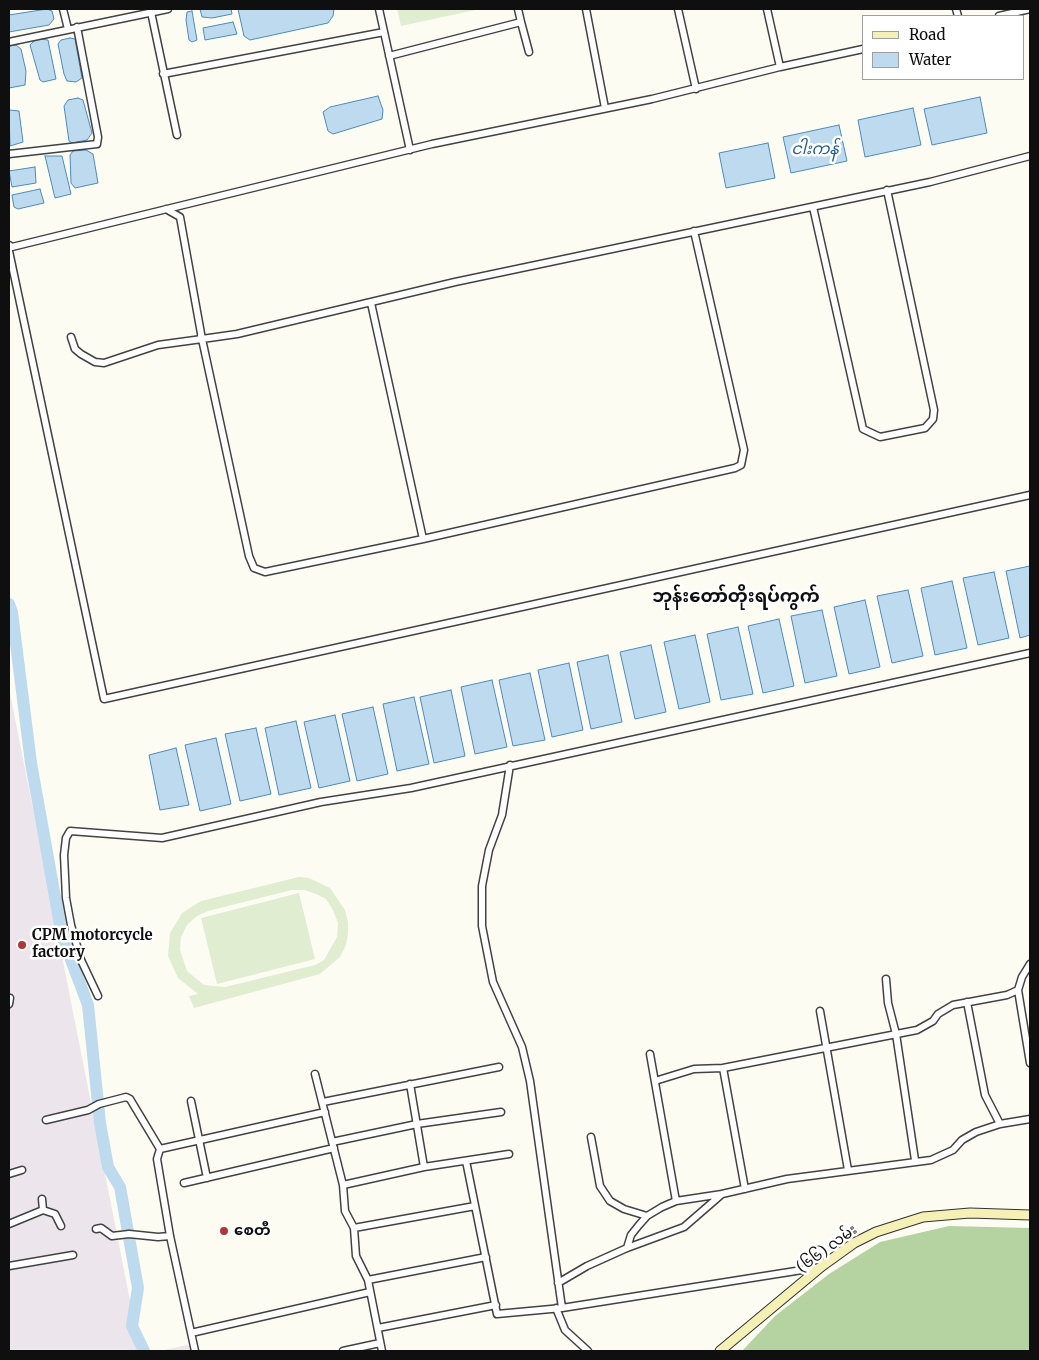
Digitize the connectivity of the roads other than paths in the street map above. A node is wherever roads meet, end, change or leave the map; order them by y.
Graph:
1 (63, 9) edge
2 (168, 9) edge
3 (379, 9) edge
4 (518, 9) edge
5 (586, 9) edge
6 (678, 9) edge
7 (767, 9) edge
8 (1030, 9) edge
9 (151, 12) junction
10 (1003, 15) edge
11 (521, 22) junction
12 (77, 27) junction
13 (68, 29) junction
14 (384, 32) junction
15 (9, 42) edge
16 (862, 49) edge
17 (529, 52) dead end
18 (389, 56) junction
19 (780, 66) junction
20 (163, 74) junction
21 (696, 89) junction
22 (605, 108) junction
23 (176, 136) dead end
24 (410, 150) junction
25 (9, 154) edge
26 (1030, 156) edge
27 (888, 190) junction
28 (813, 206) junction
29 (166, 209) junction
30 (694, 231) junction
31 (9, 245) edge
32 (9, 251) edge
33 (371, 303) junction
34 (71, 337) dead end
35 (202, 340) junction
36 (1030, 495) edge
37 (423, 539) junction
38 (1030, 653) edge
39 (510, 765) junction
40 (1030, 964) edge
41 (886, 979) dead end
42 (1018, 990) junction
43 (98, 996) dead end
44 (968, 1002) junction
45 (820, 1011) dead end
46 (896, 1034) junction
47 (827, 1049) junction
48 (650, 1054) dead end
49 (1030, 1063) edge
50 (499, 1067) dead end
51 (723, 1068) junction
52 (315, 1074) dead end
53 (655, 1081) junction
54 (410, 1084) junction
55 (191, 1101) dead end
56 (323, 1102) junction
57 (325, 1112) junction
58 (501, 1112) dead end
59 (1030, 1119) edge
60 (46, 1120) dead end
61 (417, 1124) junction
62 (1000, 1124) junction
63 (591, 1137) dead end
64 (198, 1140) junction
65 (333, 1145) junction
66 (160, 1149) junction
67 (509, 1154) dead end
68 (915, 1160) junction
69 (466, 1161) junction
70 (424, 1167) junction
71 (22, 1170) dead end
72 (848, 1170) junction
73 (9, 1174) edge
74 (207, 1178) junction
75 (184, 1183) dead end
76 (344, 1185) junction
77 (745, 1189) junction
78 (722, 1194) junction
79 (42, 1199) dead end
80 (676, 1201) junction
81 (475, 1206) junction
82 (42, 1210) junction
83 (1030, 1215) edge
84 (647, 1216) junction
85 (9, 1224) edge
86 (61, 1226) dead end
87 (354, 1228) junction
88 (96, 1229) dead end
89 (170, 1236) junction
90 (627, 1248) junction
91 (73, 1255) dead end
92 (486, 1257) junction
93 (9, 1266) edge
94 (822, 1266) junction
95 (368, 1280) junction
96 (558, 1283) junction
97 (370, 1292) junction
98 (496, 1305) junction
99 (559, 1308) junction
100 (378, 1328) junction
101 (191, 1333) junction
102 (380, 1343) junction
103 (195, 1351) edge
104 (343, 1351) edge
105 (382, 1351) edge
106 (588, 1351) edge
107 (720, 1351) edge

1 - 13 street
2 - 9 street
3 - 14 street
4 - 11 street
5 - 22 street
6 - 21 street
7 - 19 street
8 - 10 street
9 - 12 street
9 - 20 street
11 - 17 street
11 - 18 street
12 - 13 street
12 - 25 street
13 - 15 street
14 - 18 street
14 - 20 street
16 - 19 street
18 - 24 street
19 - 21 street
20 - 23 street
21 - 22 street
22 - 24 street
24 - 29 street
26 - 27 street
27 - 28 street
27 - 28 street
28 - 30 street
29 - 31 street
29 - 35 street
30 - 33 street
30 - 37 street
32 - 36 street
33 - 35 street
33 - 37 street
34 - 35 street
35 - 37 street
38 - 39 street
39 - 43 street
39 - 96 street
40 - 42 street
41 - 46 street
42 - 44 street
42 - 49 street
44 - 46 street
44 - 62 street
45 - 47 street
46 - 47 street
46 - 68 street
47 - 51 street
47 - 72 street
48 - 53 street
50 - 54 street
51 - 53 street
51 - 77 street
52 - 56 street
53 - 80 street
54 - 56 street
54 - 61 street
55 - 64 street
56 - 57 street
57 - 64 street
57 - 65 street
58 - 61 street
59 - 62 street
60 - 66 street
61 - 65 street
61 - 70 street
62 - 68 street
63 - 84 street
64 - 66 street
64 - 74 street
65 - 74 street
65 - 76 street
66 - 89 street
67 - 69 street
68 - 72 street
69 - 70 street
69 - 81 street
70 - 76 street
71 - 73 street
72 - 77 street
74 - 75 street
76 - 87 street
77 - 78 street
78 - 80 street
78 - 90 street
79 - 82 street
80 - 84 street
81 - 87 street
81 - 92 street
82 - 85 street
82 - 86 street
83 - 94 street, (၆၆) လမ်း
84 - 90 street
87 - 95 street
88 - 89 street
89 - 101 street
90 - 96 street
91 - 93 street
92 - 95 street
92 - 98 street
94 - 99 street
94 - 107 street, (၆၆) လမ်း
95 - 97 street
96 - 99 street
97 - 100 street
97 - 101 street
98 - 99 street
98 - 100 street
99 - 106 street
100 - 102 street
101 - 103 street
102 - 104 street
102 - 105 street

